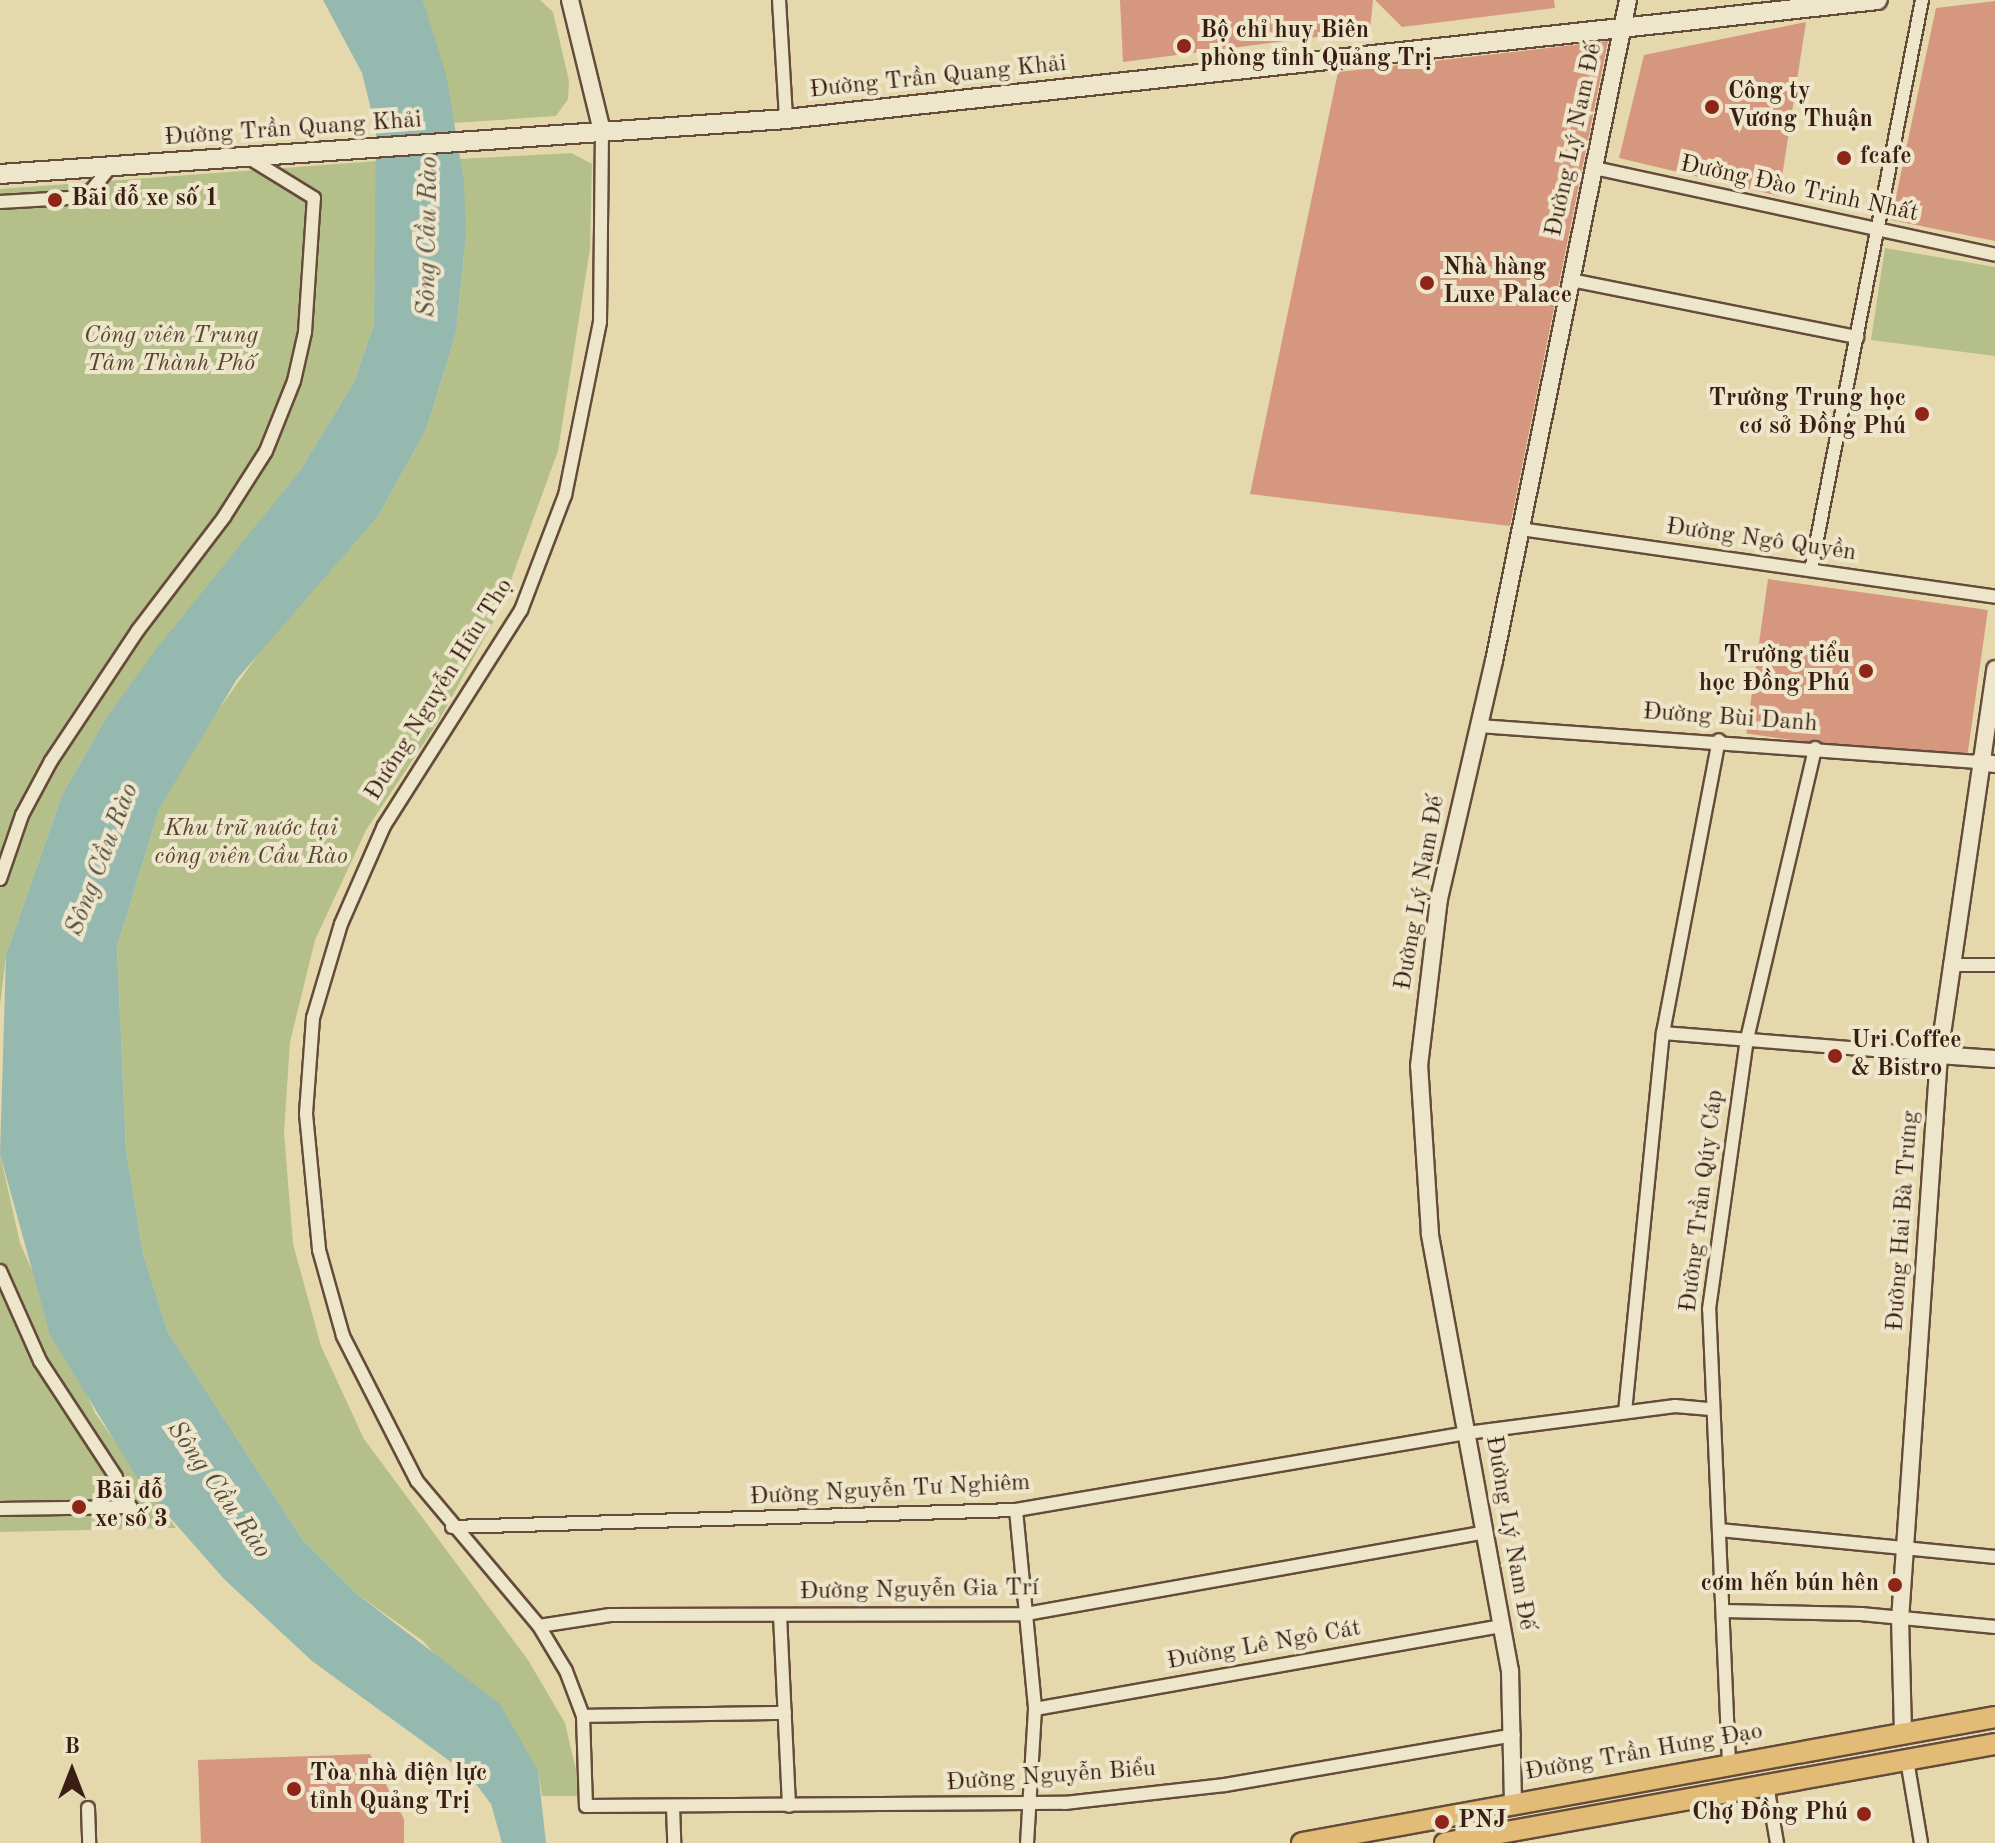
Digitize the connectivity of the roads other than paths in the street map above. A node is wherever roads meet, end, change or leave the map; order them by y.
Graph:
1 (570, 0) edge
2 (779, 0) edge
3 (1628, 0) edge
4 (1878, 0) edge
5 (1922, 0) edge
6 (1623, 28) junction
7 (786, 119) junction
8 (602, 131) junction
9 (249, 158) junction
10 (110, 167) junction
11 (1594, 168) junction
12 (0, 174) edge
13 (0, 202) edge
14 (1877, 230) junction
15 (1995, 255) edge
16 (1571, 280) junction
17 (1857, 337) junction
18 (1520, 529) junction
19 (1811, 570) junction
20 (1995, 597) edge
21 (1995, 669) edge
22 (1479, 726) junction
23 (1719, 740) junction
24 (1815, 748) junction
25 (1986, 763) edge
26 (0, 879) edge
27 (1950, 965) junction
28 (1995, 965) edge
29 (1663, 1033) junction
30 (1747, 1039) junction
31 (1939, 1055) junction
32 (1995, 1059) edge
33 (0, 1271) edge
34 (1711, 1409) junction
35 (1625, 1412) junction
36 (1467, 1433) junction
37 (116, 1477) dead end
38 (131, 1507) dead end
39 (0, 1509) edge
40 (1016, 1510) junction
41 (452, 1527) junction
42 (1720, 1530) junction
43 (1486, 1532) junction
44 (1904, 1548) junction
45 (1995, 1557) edge
46 (1723, 1611) junction
47 (1026, 1614) junction
48 (780, 1615) junction
49 (1900, 1620) junction
50 (539, 1626) junction
51 (1501, 1626) junction
52 (1995, 1627) edge
53 (1035, 1709) junction
54 (785, 1713) junction
55 (583, 1716) junction
56 (1995, 1717) edge
57 (1903, 1732) junction
58 (1514, 1735) junction
59 (1995, 1744) edge
60 (1907, 1760) junction
61 (1729, 1763) junction
62 (1767, 1785) junction
63 (1513, 1803) junction
64 (1030, 1805) junction
65 (586, 1806) joint
66 (673, 1806) junction
67 (789, 1806) junction
68 (88, 1808) dead end
69 (1517, 1836) edge
70 (89, 1843) edge
71 (674, 1843) edge
72 (1027, 1843) edge
73 (1302, 1843) edge
74 (1445, 1843) edge
75 (1777, 1843) edge
76 (1921, 1843) edge

1 - 8 street, Đường Nguyễn Hữu Thọ
2 - 7 street
3 - 6 street, Đường Lý Nam Đế
4 - 6 main road, Đường Trần Quang Khải
5 - 14 street
6 - 7 main road, Đường Trần Quang Khải
6 - 11 street, Đường Lý Nam Đế
7 - 8 main road, Đường Trần Quang Khải
8 - 9 main road, Đường Trần Quang Khải
8 - 41 street, Đường Nguyễn Hữu Thọ
9 - 10 main road, Đường Trần Quang Khải
9 - 26 street
10 - 12 main road, Đường Trần Quang Khải
10 - 13 street
11 - 14 street, Đường Đào Trinh Nhất
11 - 16 street, Đường Lý Nam Đế
14 - 15 street, Đường Đào Trinh Nhất
14 - 17 street
16 - 17 street
16 - 18 street, Đường Lý Nam Đế
17 - 19 street
18 - 19 street, Đường Ngô Quyền
18 - 22 street, Đường Lý Nam Đế
19 - 20 street, Đường Ngô Quyền
21 - 25 street, Đường Hai Bà Trưng
22 - 23 street, Đường Bùi Danh
22 - 36 street, Đường Lý Nam Đế
23 - 24 street, Đường Bùi Danh
23 - 29 street
24 - 25 street, Đường Bùi Danh
24 - 30 street, Đường Trần Qúy Cáp
25 - 27 street, Đường Hai Bà Trưng
27 - 28 street
27 - 31 street, Đường Hai Bà Trưng
29 - 30 street
29 - 35 street
30 - 31 street
30 - 34 street, Đường Trần Qúy Cáp
31 - 32 street
31 - 44 street, Đường Hai Bà Trưng
33 - 37 street
34 - 35 street, Đường Nguyễn Tư Nghiêm
34 - 42 street, Đường Trần Qúy Cáp
35 - 36 street, Đường Nguyễn Tư Nghiêm
36 - 40 street, Đường Nguyễn Tư Nghiêm
36 - 43 street, Đường Lý Nam Đế
38 - 39 street
40 - 41 street, Đường Nguyễn Tư Nghiêm
40 - 47 street
41 - 50 street, Đường Nguyễn Hữu Thọ
42 - 44 street
42 - 46 street, Đường Trần Qúy Cáp
43 - 47 street, Đường Nguyễn Gia Trí
43 - 51 street, Đường Lý Nam Đế
44 - 45 street
44 - 49 street, Đường Hai Bà Trưng
46 - 49 street
46 - 61 street, Đường Trần Qúy Cáp
47 - 48 street, Đường Nguyễn Gia Trí
47 - 53 street
48 - 50 street, Đường Nguyễn Gia Trí
48 - 54 street
49 - 52 street
49 - 57 street, Đường Hai Bà Trưng
50 - 55 street, Đường Nguyễn Hữu Thọ
51 - 53 street, Đường Lê Ngô Cát
51 - 58 street, Đường Lý Nam Đế
53 - 64 street
54 - 55 street
54 - 67 street
55 - 65 street, Đường Nguyễn Hữu Thọ
56 - 57 main road, Đường Trần Hưng Đạo
57 - 60 main road
57 - 61 main road, Đường Trần Hưng Đạo
58 - 63 street, Đường Lý Nam Đế
58 - 64 street, Đường Nguyễn Biểu
59 - 60 main road
60 - 62 main road
60 - 76 street
61 - 63 main road, Đường Trần Hưng Đạo
62 - 69 main road
62 - 75 street
63 - 69 main road
63 - 73 main road, Đường Trần Hưng Đạo
64 - 67 street, Đường Nguyễn Biểu
64 - 72 street
65 - 66 street, Đường Nguyễn Biểu
66 - 67 street, Đường Nguyễn Biểu
66 - 71 street
68 - 70 street
69 - 74 main road

